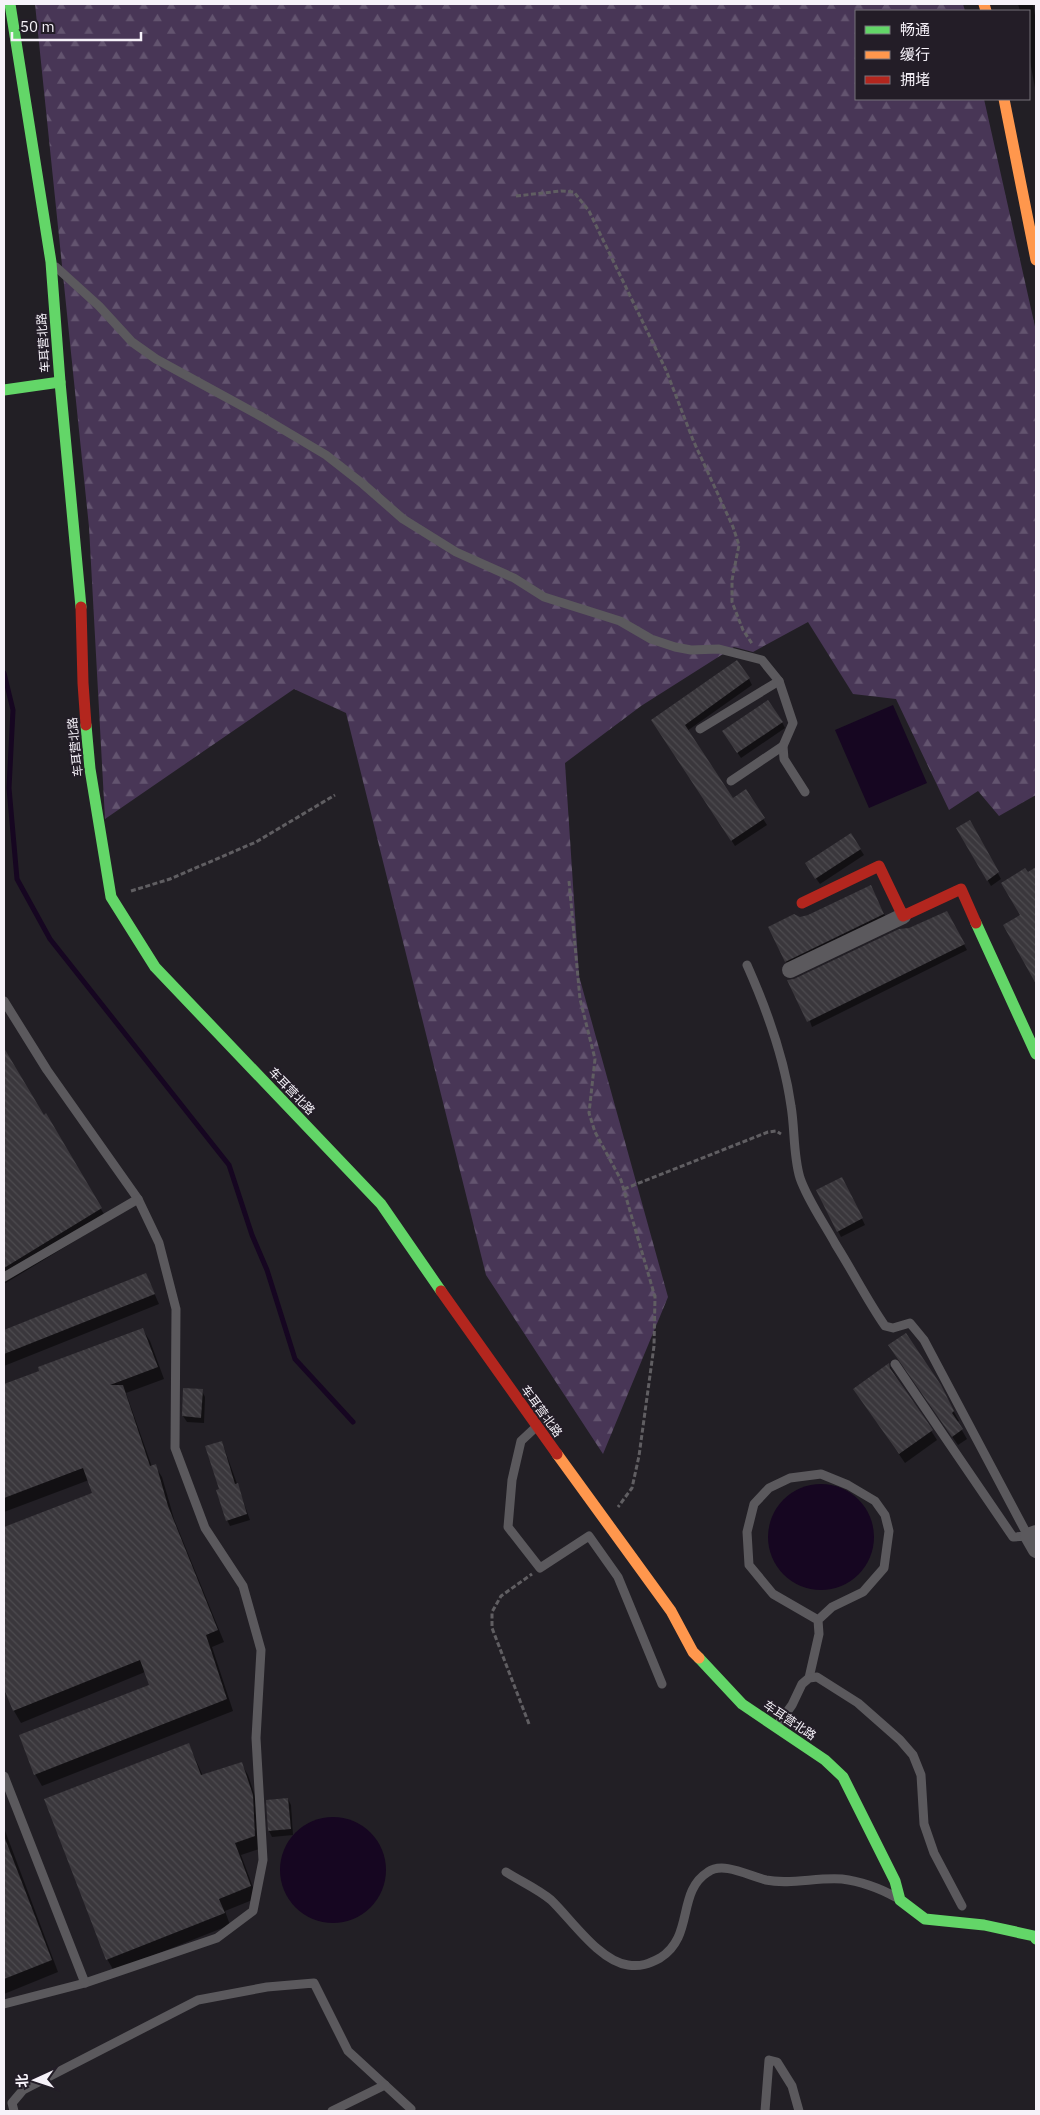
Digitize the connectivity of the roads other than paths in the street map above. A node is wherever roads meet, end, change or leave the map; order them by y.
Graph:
1 (10, 4) edge
2 (1004, 100) edge
3 (1036, 260) edge
4 (51, 262) junction
5 (60, 382) junction
6 (4, 390) edge
7 (778, 681) junction
8 (700, 729) dead end
9 (783, 746) junction
10 (731, 781) dead end
11 (805, 792) dead end
12 (802, 902) dead end
13 (903, 916) junction
14 (747, 965) dead end
15 (790, 970) dead end
16 (4, 1001) edge
17 (1036, 1054) edge
18 (138, 1199) junction
19 (4, 1277) edge
20 (895, 1364) dead end
21 (536, 1426) junction
22 (1033, 1540) edge
23 (818, 1620) junction
24 (808, 1678) junction
25 (662, 1684) dead end
26 (776, 1727) junction
27 (4, 1776) edge
28 (506, 1872) dead end
29 (900, 1900) junction
30 (962, 1906) dead end
31 (1036, 1939) edge
32 (85, 1983) junction
33 (4, 2004) edge
34 (385, 2085) junction
35 (14, 2111) edge
36 (332, 2111) edge
37 (410, 2111) edge
38 (764, 2111) edge
39 (799, 2111) edge

1 - 4 street, 车耳营北路
2 - 3 street
4 - 5 street, 车耳营北路
4 - 7 lane
5 - 6 street
5 - 21 street, 车耳营北路
7 - 8 lane
7 - 9 lane
9 - 10 lane
9 - 11 lane
12 - 13 street
13 - 15 street
13 - 17 street
14 - 22 lane
16 - 18 lane
18 - 19 lane
18 - 32 lane
20 - 22 lane
21 - 25 lane
21 - 26 street, 车耳营北路
23 - 23 lane
23 - 24 lane
24 - 26 lane
24 - 30 lane
26 - 29 street, 车耳营北路
27 - 32 lane
28 - 29 lane
29 - 31 street
32 - 33 lane
34 - 35 lane
34 - 36 lane
34 - 37 lane
38 - 39 lane

